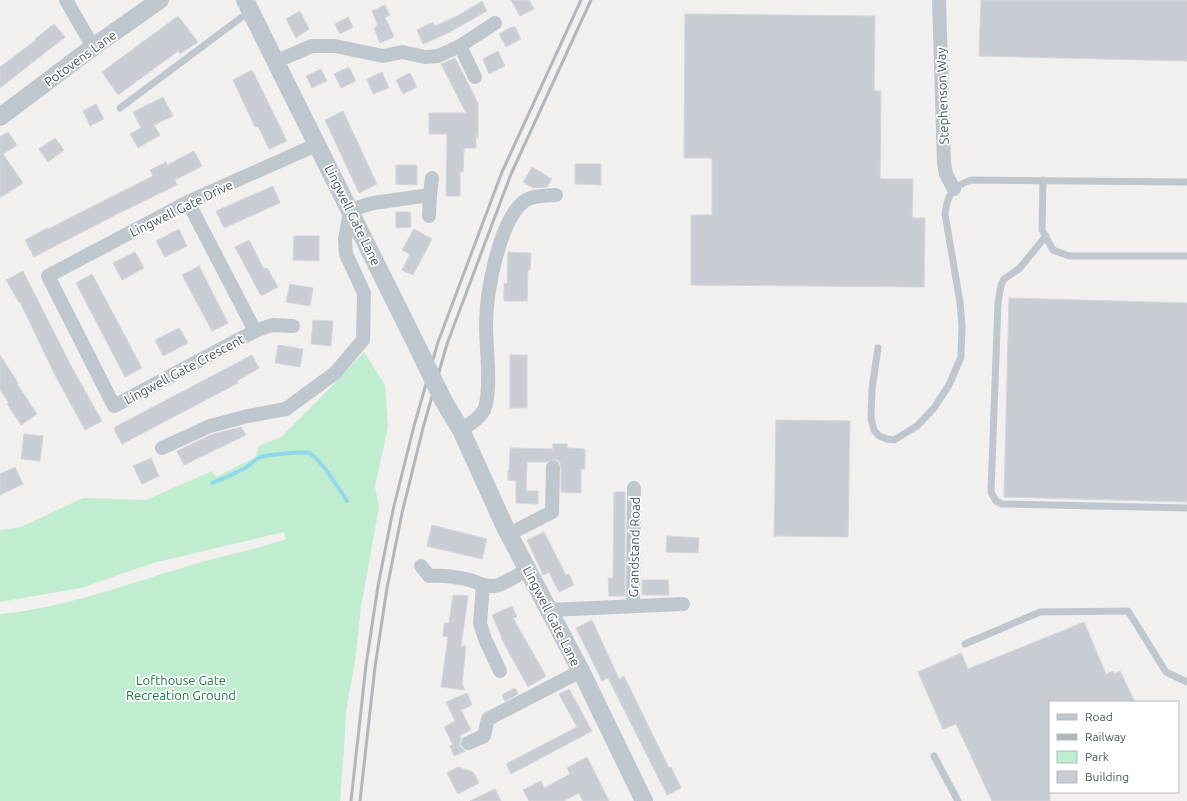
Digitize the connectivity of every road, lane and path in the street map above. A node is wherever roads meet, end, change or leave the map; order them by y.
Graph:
1 (66, 0) edge
2 (160, 0) edge
3 (939, 0) edge
4 (248, 3) edge
5 (495, 23) dead end
6 (460, 46) junction
7 (93, 47) junction
8 (277, 61) junction
9 (475, 77) dead end
10 (120, 108) dead end
11 (0, 117) edge
12 (318, 144) junction
13 (432, 178) dead end
14 (1043, 180) junction
15 (1187, 182) edge
16 (954, 189) junction
17 (430, 195) junction
18 (556, 195) dead end
19 (188, 202) junction
20 (350, 210) junction
21 (429, 216) dead end
22 (1046, 236) junction
23 (1187, 256) edge
24 (48, 276) joint
25 (293, 326) dead end
26 (255, 331) junction
27 (878, 348) dead end
28 (461, 430) junction
29 (162, 448) dead end
30 (552, 467) dead end
31 (634, 488) dead end
32 (1187, 508) edge
33 (509, 534) junction
34 (421, 566) dead end
35 (528, 569) junction
36 (483, 586) junction
37 (683, 604) dead end
38 (633, 606) junction
39 (549, 610) junction
40 (965, 644) dead end
41 (500, 671) dead end
42 (581, 671) junction
43 (1187, 682) edge
44 (468, 743) dead end
45 (934, 756) dead end
46 (644, 801) edge
47 (958, 801) edge

1 - 7 street
2 - 7 street, Potovens Lane
3 - 16 street, Stephenson Way
4 - 8 street, Lingwell Gate Lane
4 - 10 lane
5 - 6 street
6 - 8 street
6 - 9 street
7 - 11 street, Potovens Lane
8 - 12 street, Lingwell Gate Lane
12 - 19 street, Lingwell Gate Drive
12 - 20 street, Lingwell Gate Lane
13 - 17 street
14 - 15 lane
14 - 16 lane
14 - 22 lane
16 - 27 lane
17 - 20 street
17 - 21 street
18 - 28 street
19 - 24 street, Lingwell Gate Drive
19 - 26 street, Lingwell Gate Crescent
20 - 28 street, Lingwell Gate Lane, bridge
20 - 29 street
22 - 23 lane
22 - 32 lane
24 - 26 street, Lingwell Gate Crescent
25 - 26 street, Lingwell Gate Crescent
28 - 33 street, Lingwell Gate Lane
30 - 33 street
31 - 38 street, Grandstand Road
33 - 35 street, Lingwell Gate Lane
34 - 36 street
35 - 36 street
35 - 39 street, Lingwell Gate Lane
36 - 41 street
37 - 38 street, Grandstand Road
38 - 39 street, Grandstand Road
39 - 42 street, Lingwell Gate Lane
40 - 43 lane
42 - 44 street
42 - 46 street, Lingwell Gate Lane
45 - 47 lane

